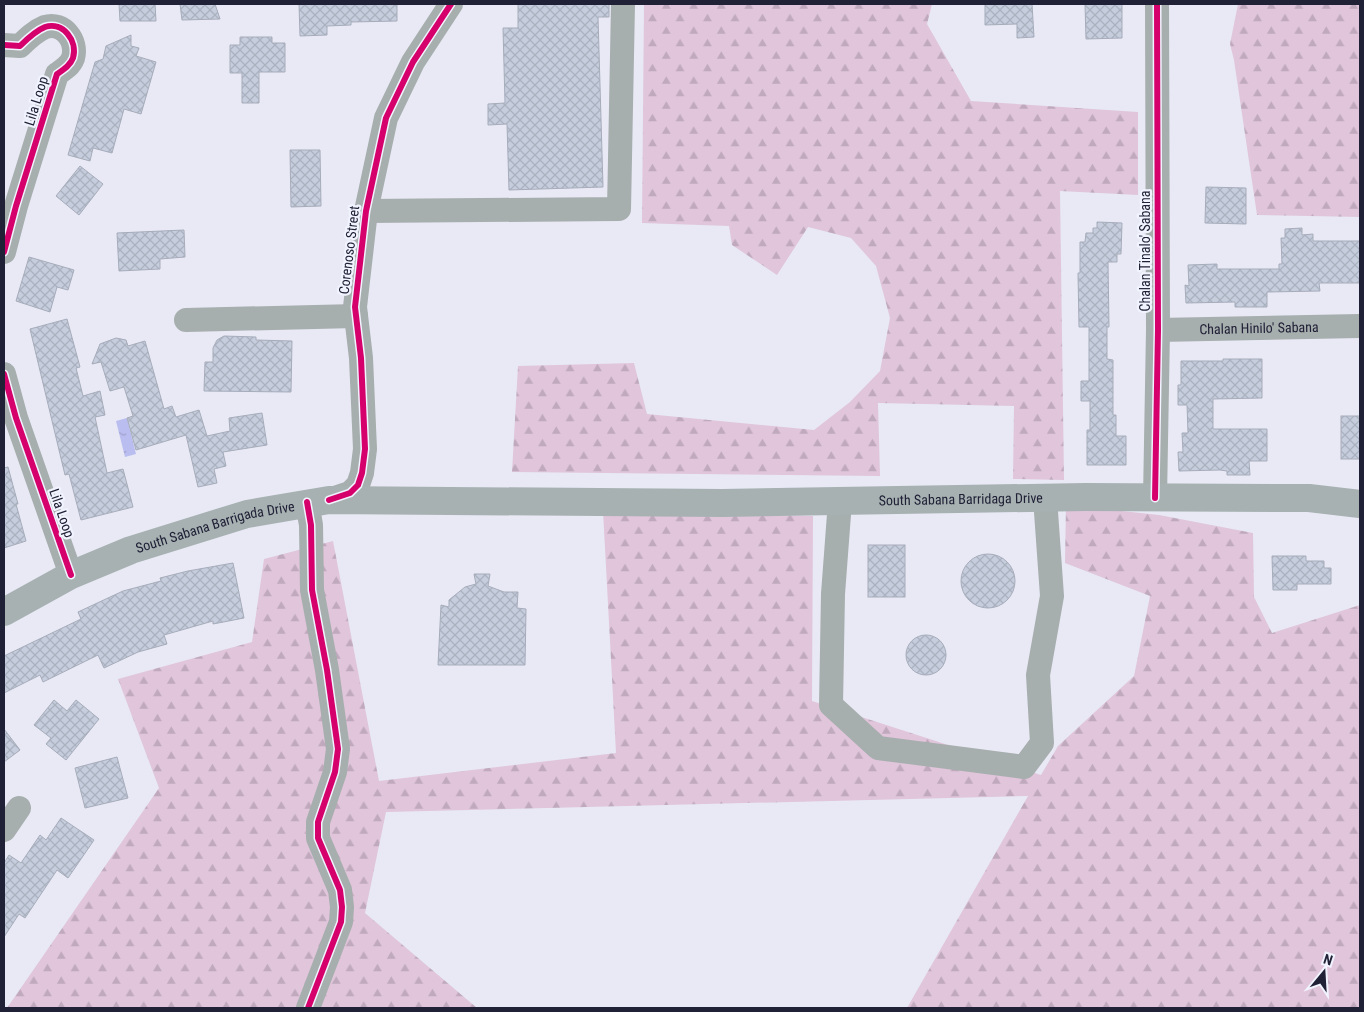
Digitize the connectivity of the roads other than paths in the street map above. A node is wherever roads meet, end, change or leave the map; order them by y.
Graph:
1 (451, 4) edge
2 (623, 4) edge
3 (1157, 4) edge
4 (4, 45) edge
5 (10, 206) edge
6 (366, 211) junction
7 (4, 252) edge
8 (356, 316) junction
9 (186, 320) dead end
10 (1360, 326) edge
11 (1158, 330) junction
12 (4, 374) edge
13 (10, 420) edge
14 (1045, 498) junction
15 (1155, 498) junction
16 (318, 501) junction
17 (840, 501) junction
18 (560, 502) joint
19 (1360, 504) edge
20 (71, 575) junction
21 (4, 612) edge
22 (19, 808) dead end
23 (4, 830) edge
24 (308, 1008) edge

1 - 6 street, Corenoso Street
2 - 6 street
3 - 11 street, Chalan Tinalo' Sabana
4 - 5 street, Lila Loop
5 - 7 street, Lila Loop
6 - 8 street, Corenoso Street
8 - 9 street
8 - 16 street, Corenoso Street
10 - 11 street, Chalan Hinilo' Sabana
11 - 15 street, Chalan Tinalo' Sabana
12 - 13 street, Lila Loop
13 - 20 street, Lila Loop
14 - 15 main road, South Sabana Barridaga Drive
14 - 17 main road, South Sabana Barridaga Drive
14 - 17 street
15 - 19 main road, South Sabana Barridaga Drive
16 - 18 main road, South Sabana Barrigada Drive
16 - 20 main road, South Sabana Barrigada Drive
16 - 24 street
17 - 18 main road, South Sabana Barridaga Drive
20 - 21 main road, South Sabana Barrigada Drive
22 - 23 street

